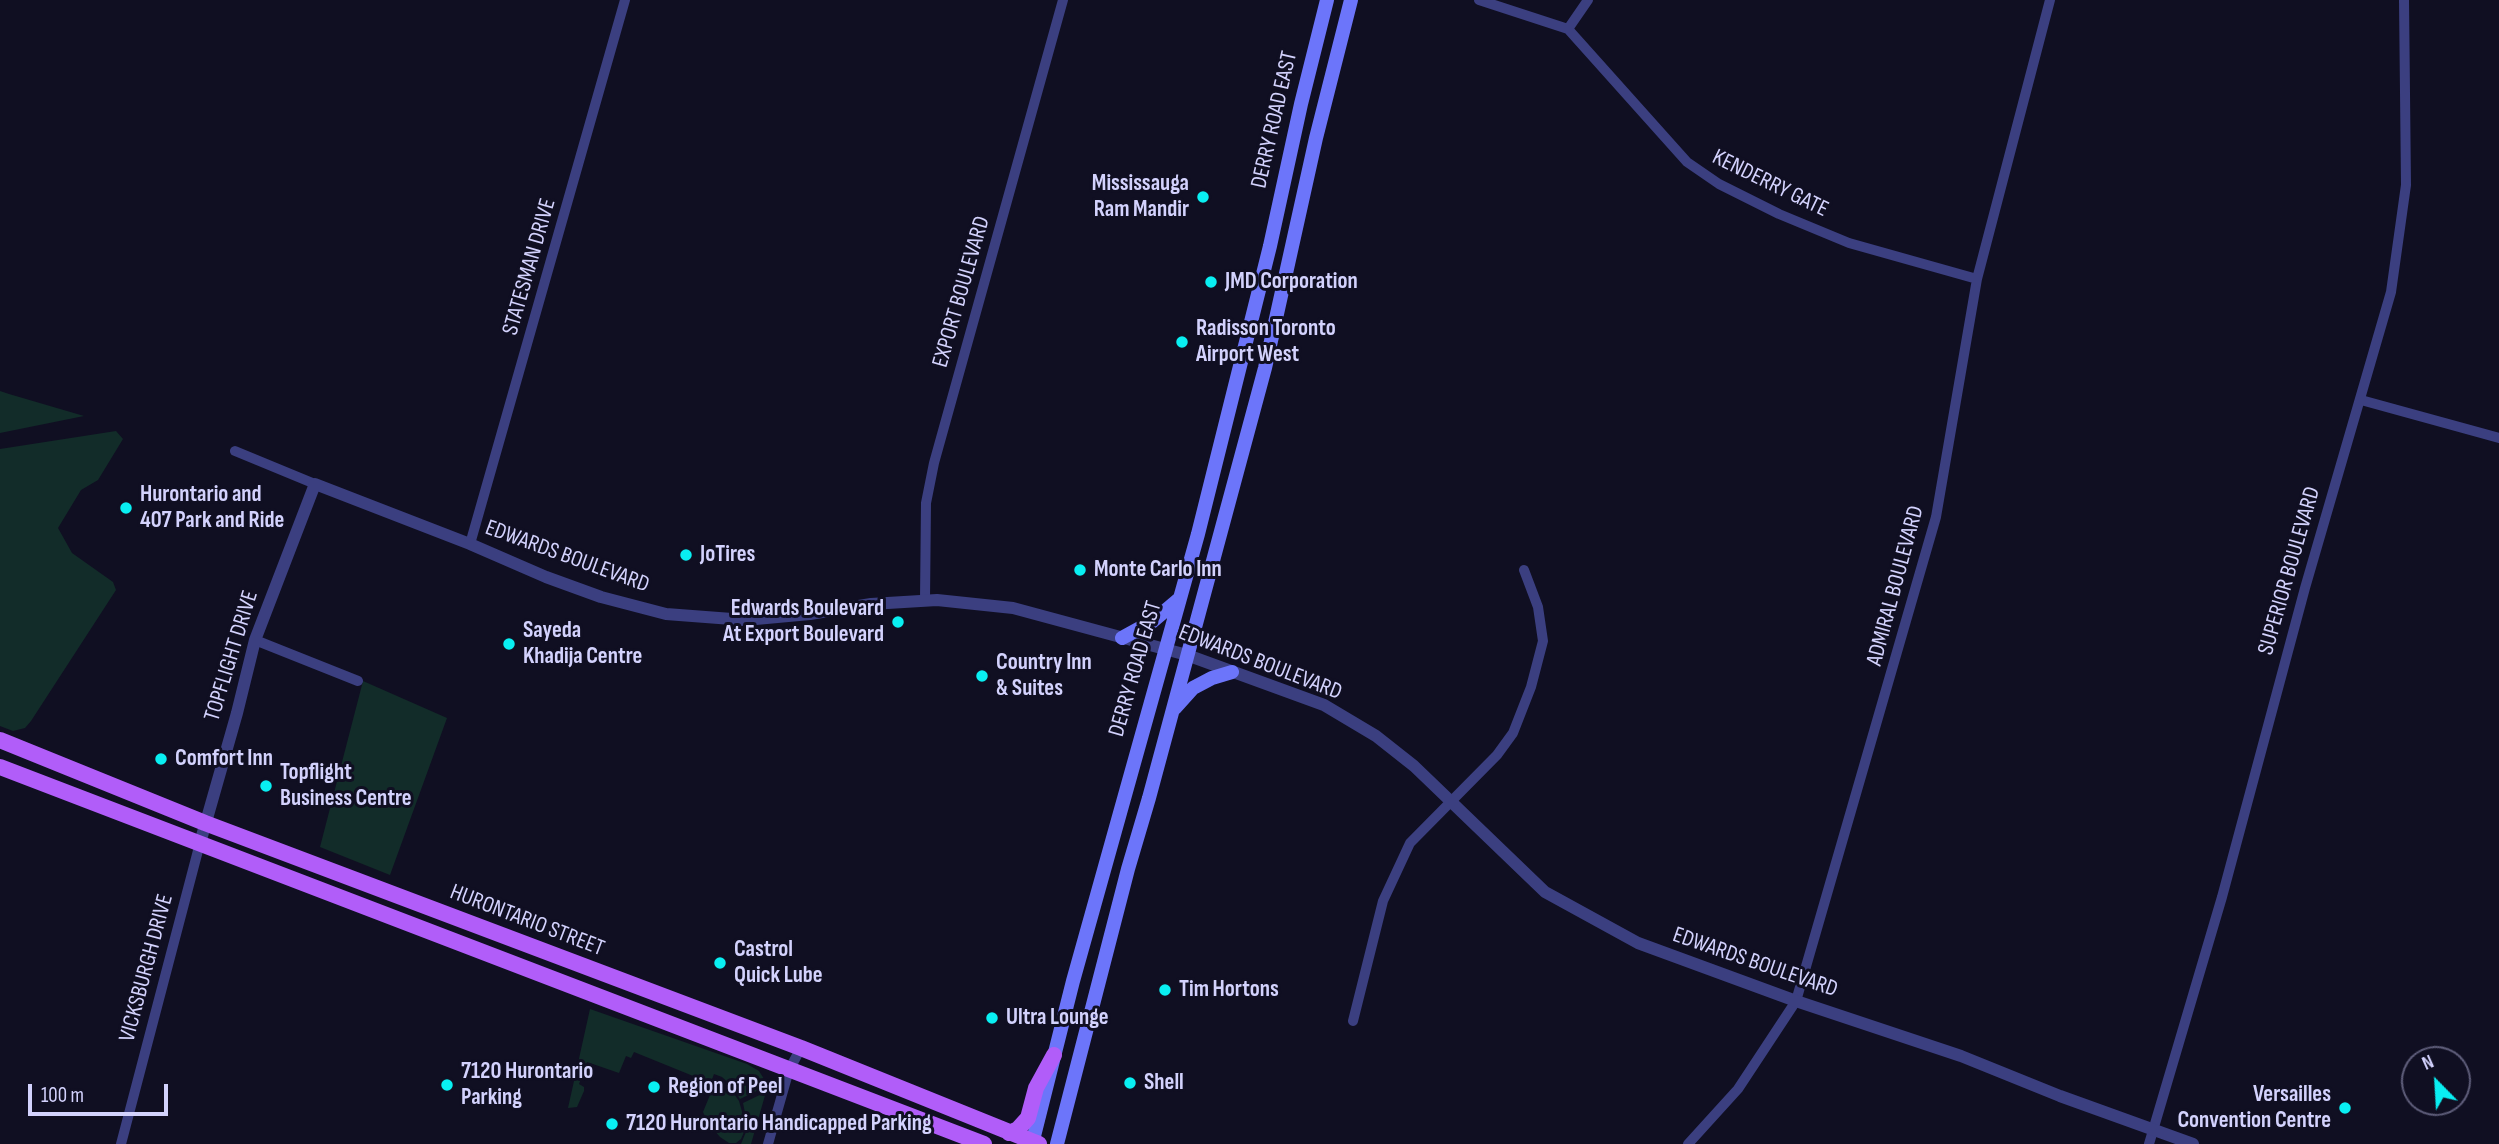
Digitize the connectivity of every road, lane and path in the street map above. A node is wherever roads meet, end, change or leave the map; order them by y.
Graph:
1 (625, 0) edge
2 (1063, 0) edge
3 (1327, 0) edge
4 (1351, 0) edge
5 (1362, 0) edge
6 (1479, 0) edge
7 (1588, 0) edge
8 (2050, 0) edge
9 (2404, 0) edge
10 (1347, 16) junction
11 (1568, 29) junction
12 (1307, 79) junction
13 (1329, 83) junction
14 (1291, 151) junction
15 (1313, 156) junction
16 (1977, 279) junction
17 (2361, 400) junction
18 (2499, 438) edge
19 (235, 451) dead end
20 (1212, 477) junction
21 (315, 484) junction
22 (1233, 484) junction
23 (1198, 534) junction
24 (1218, 539) junction
25 (470, 544) junction
26 (1524, 570) dead end
27 (1180, 598) junction
28 (925, 599) junction
29 (1122, 638) junction
30 (256, 640) junction
31 (1165, 648) junction
32 (1187, 655) junction
33 (1232, 672) junction
34 (358, 681) dead end
35 (1172, 712) junction
36 (0, 740) edge
37 (0, 767) edge
38 (1451, 802) junction
39 (205, 823) junction
40 (200, 843) junction
41 (1796, 1001) junction
42 (1353, 1021) dead end
43 (801, 1048) junction
44 (1054, 1055) junction
45 (789, 1070) junction
46 (2152, 1130) junction
47 (1009, 1133) junction
48 (1034, 1143) edge
49 (121, 1144) edge
50 (768, 1144) edge
51 (984, 1144) edge
52 (1057, 1144) edge
53 (1688, 1144) edge
54 (2149, 1144) edge
55 (2193, 1144) edge

1 - 25 street, STATESMAN DRIVE
2 - 28 street, EXPORT BOULEVARD
3 - 12 main road, DERRY ROAD EAST
4 - 10 main road, DERRY ROAD EAST
5 - 10 main road
6 - 11 street
7 - 11 street
8 - 16 street, ADMIRAL BOULEVARD
9 - 17 street, SUPERIOR BOULEVARD
10 - 13 main road, DERRY ROAD EAST
11 - 16 street, KENDERRY GATE
12 - 13 main road
12 - 14 main road, DERRY ROAD EAST
13 - 15 main road, DERRY ROAD EAST
14 - 15 main road
14 - 20 main road, DERRY ROAD EAST
15 - 22 main road, DERRY ROAD EAST
16 - 41 street, ADMIRAL BOULEVARD
17 - 18 street
17 - 46 street, SUPERIOR BOULEVARD
19 - 21 street, EDWARDS BOULEVARD
20 - 22 main road
20 - 23 main road, DERRY ROAD EAST
21 - 25 street, EDWARDS BOULEVARD
21 - 30 street, TOPFLIGHT DRIVE
22 - 24 main road, DERRY ROAD EAST
23 - 24 main road
23 - 27 main road, DERRY ROAD EAST
24 - 32 main road, DERRY ROAD EAST
25 - 28 street, EDWARDS BOULEVARD
26 - 38 street
27 - 29 main road
27 - 31 main road, DERRY ROAD EAST
28 - 29 street, EDWARDS BOULEVARD
29 - 31 street, EDWARDS BOULEVARD
30 - 34 street
30 - 39 street, TOPFLIGHT DRIVE
31 - 32 street, EDWARDS BOULEVARD
31 - 44 main road, DERRY ROAD EAST
32 - 33 street, EDWARDS BOULEVARD
32 - 35 main road, DERRY ROAD EAST
33 - 35 main road
33 - 38 street, EDWARDS BOULEVARD
35 - 52 main road, DERRY ROAD EAST
36 - 39 main road, HURONTARIO STREET
37 - 40 main road, HURONTARIO STREET
38 - 41 street, EDWARDS BOULEVARD
38 - 42 street
39 - 40 street, TOPFLIGHT DRIVE
39 - 43 main road, HURONTARIO STREET
40 - 45 main road, HURONTARIO STREET
40 - 49 street, VICKSBURGH DRIVE
41 - 46 street, EDWARDS BOULEVARD
41 - 53 street, ADMIRAL BOULEVARD
43 - 45 street
43 - 47 main road, HURONTARIO STREET
44 - 47 main road
44 - 48 main road, DERRY ROAD EAST
45 - 50 street
45 - 51 main road, HURONTARIO STREET
46 - 54 street, SUPERIOR BOULEVARD
46 - 55 street, EDWARDS BOULEVARD
47 - 48 main road, HURONTARIO STREET

